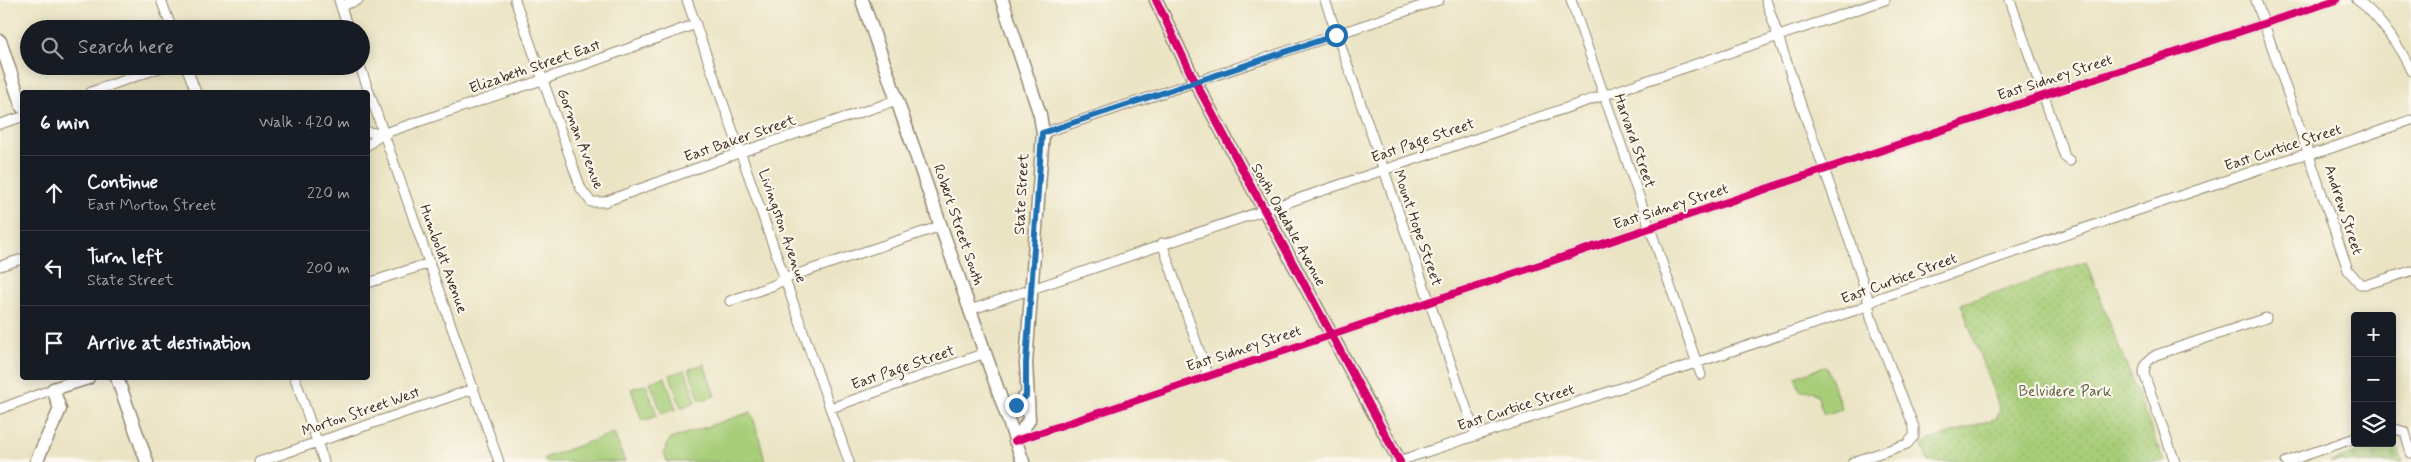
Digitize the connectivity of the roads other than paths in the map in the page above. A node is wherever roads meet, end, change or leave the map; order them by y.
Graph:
1 (161, 0) edge
2 (358, 0) edge
3 (514, 0) edge
4 (687, 0) edge
5 (862, 0) edge
6 (1002, 0) edge
7 (1156, 0) edge
8 (1325, 0) edge
9 (1439, 0) edge
10 (1571, 0) edge
11 (1766, 0) edge
12 (1885, 0) edge
13 (2010, 0) edge
14 (2256, 0) edge
15 (2336, 0) edge
16 (2357, 0) edge
17 (340, 3) edge
18 (169, 20) edge
19 (345, 20) edge
20 (696, 24) junction
21 (2264, 24) junction
22 (1336, 35) junction
23 (1779, 36) junction
24 (0, 41) edge
25 (2411, 71) edge
26 (139, 75) edge
27 (189, 75) edge
28 (363, 75) edge
29 (542, 80) junction
30 (1195, 82) junction
31 (97, 90) edge
32 (195, 90) edge
33 (368, 90) edge
34 (1603, 94) junction
35 (2043, 96) junction
36 (370, 97) edge
37 (897, 99) junction
38 (20, 101) edge
39 (20, 117) edge
40 (2411, 120) edge
41 (0, 124) edge
42 (370, 132) edge
43 (1042, 133) junction
44 (382, 134) junction
45 (370, 143) edge
46 (741, 152) junction
47 (2310, 153) junction
48 (2070, 161) dead end
49 (1382, 170) junction
50 (1825, 170) junction
51 (591, 202) joint
52 (1264, 209) junction
53 (941, 226) junction
54 (1650, 228) junction
55 (1162, 243) junction
56 (20, 260) edge
57 (430, 263) junction
58 (0, 266) edge
59 (2411, 271) edge
60 (786, 278) junction
61 (370, 282) edge
62 (1033, 288) junction
63 (730, 301) dead end
64 (1428, 302) junction
65 (1868, 305) junction
66 (970, 310) junction
67 (2266, 318) dead end
68 (1332, 334) junction
69 (985, 353) junction
70 (1695, 363) junction
71 (1208, 376) junction
72 (1701, 376) dead end
73 (82, 380) edge
74 (118, 380) edge
75 (295, 380) edge
76 (53, 389) junction
77 (473, 389) junction
78 (1026, 396) junction
79 (831, 408) junction
80 (0, 409) edge
81 (1005, 409) junction
82 (2396, 429) edge
83 (1476, 436) junction
84 (2351, 439) edge
85 (1015, 441) junction
86 (317, 442) junction
87 (2411, 453) edge
88 (36, 462) edge
89 (147, 462) edge
90 (259, 462) edge
91 (324, 462) edge
92 (499, 462) edge
93 (848, 462) edge
94 (1023, 462) edge
95 (1398, 462) edge
96 (1853, 462) edge
97 (2175, 462) edge
98 (2286, 462) edge

1 - 18 street
2 - 17 street
3 - 29 street, Gorman Avenue
4 - 20 street, Livingston Avenue
5 - 37 street, Robert Street South
6 - 43 street, State Street
7 - 30 street, South Oakdale Avenue
8 - 22 street, Mount Hope Street
9 - 22 street
10 - 34 street, Harvard Street
11 - 23 street
12 - 23 street, East Page Street
13 - 35 street
14 - 21 street, Andrew Street
15 - 21 street, East Sidney Street
16 - 25 street
17 - 19 street
20 - 29 street, Elizabeth Street East
20 - 46 street, Livingston Avenue
21 - 35 street, East Sidney Street
21 - 47 street, Andrew Street
22 - 30 street
22 - 49 street, Mount Hope Street
23 - 34 street, East Page Street
23 - 50 street
24 - 38 street
26 - 31 street
27 - 32 street
28 - 33 street, Humboldt Avenue
29 - 44 street, Elizabeth Street East
29 - 51 street, Gorman Avenue
30 - 43 street
30 - 52 street, South Oakdale Avenue
34 - 49 street, East Page Street
34 - 54 street, Harvard Street
35 - 48 street
35 - 50 street, East Sidney Street
36 - 44 street, Humboldt Avenue
37 - 46 street, East Baker Street
37 - 53 street, Robert Street South
39 - 41 street
40 - 47 street, East Curtice Street
42 - 44 street, Elizabeth Street East
43 - 62 street, State Street
44 - 45 street, Elizabeth Street East
44 - 57 street, Humboldt Avenue
46 - 51 street, East Baker Street
46 - 60 street, Livingston Avenue
47 - 59 street, Andrew Street
47 - 65 street, East Curtice Street
49 - 52 street, East Page Street
49 - 64 street, Mount Hope Street
50 - 54 street, East Sidney Street
50 - 65 street
52 - 55 street, East Page Street
52 - 68 street, South Oakdale Avenue
53 - 60 street
53 - 66 street, Robert Street South
54 - 64 street, East Sidney Street
54 - 70 street, Harvard Street
55 - 62 street, East Page Street
55 - 71 street
56 - 58 street
57 - 61 street
57 - 77 street, Humboldt Avenue
60 - 63 street
60 - 79 street, Livingston Avenue
62 - 66 street, East Page Street
62 - 78 street, State Street
64 - 68 street, East Sidney Street
64 - 83 street, Mount Hope Street
65 - 70 street, East Curtice Street
65 - 96 street
66 - 69 street, Robert Street South
67 - 97 street
68 - 71 street, East Sidney Street
68 - 95 street, South Oakdale Avenue
69 - 79 street, East Page Street
69 - 81 street, Robert Street South
70 - 72 street, Harvard Street
70 - 83 street, East Curtice Street
71 - 85 street, East Sidney Street
73 - 76 street
74 - 89 street
75 - 86 street
76 - 80 street
76 - 88 street
77 - 86 street, Morton Street West
77 - 92 street, Humboldt Avenue
78 - 81 street
78 - 85 street, State Street
79 - 93 street, Livingston Avenue
81 - 85 street, Robert Street South
82 - 87 street
83 - 95 street, East Curtice Street
84 - 98 street
85 - 94 street, Robert Street South
86 - 90 street, Morton Street West
86 - 91 street

